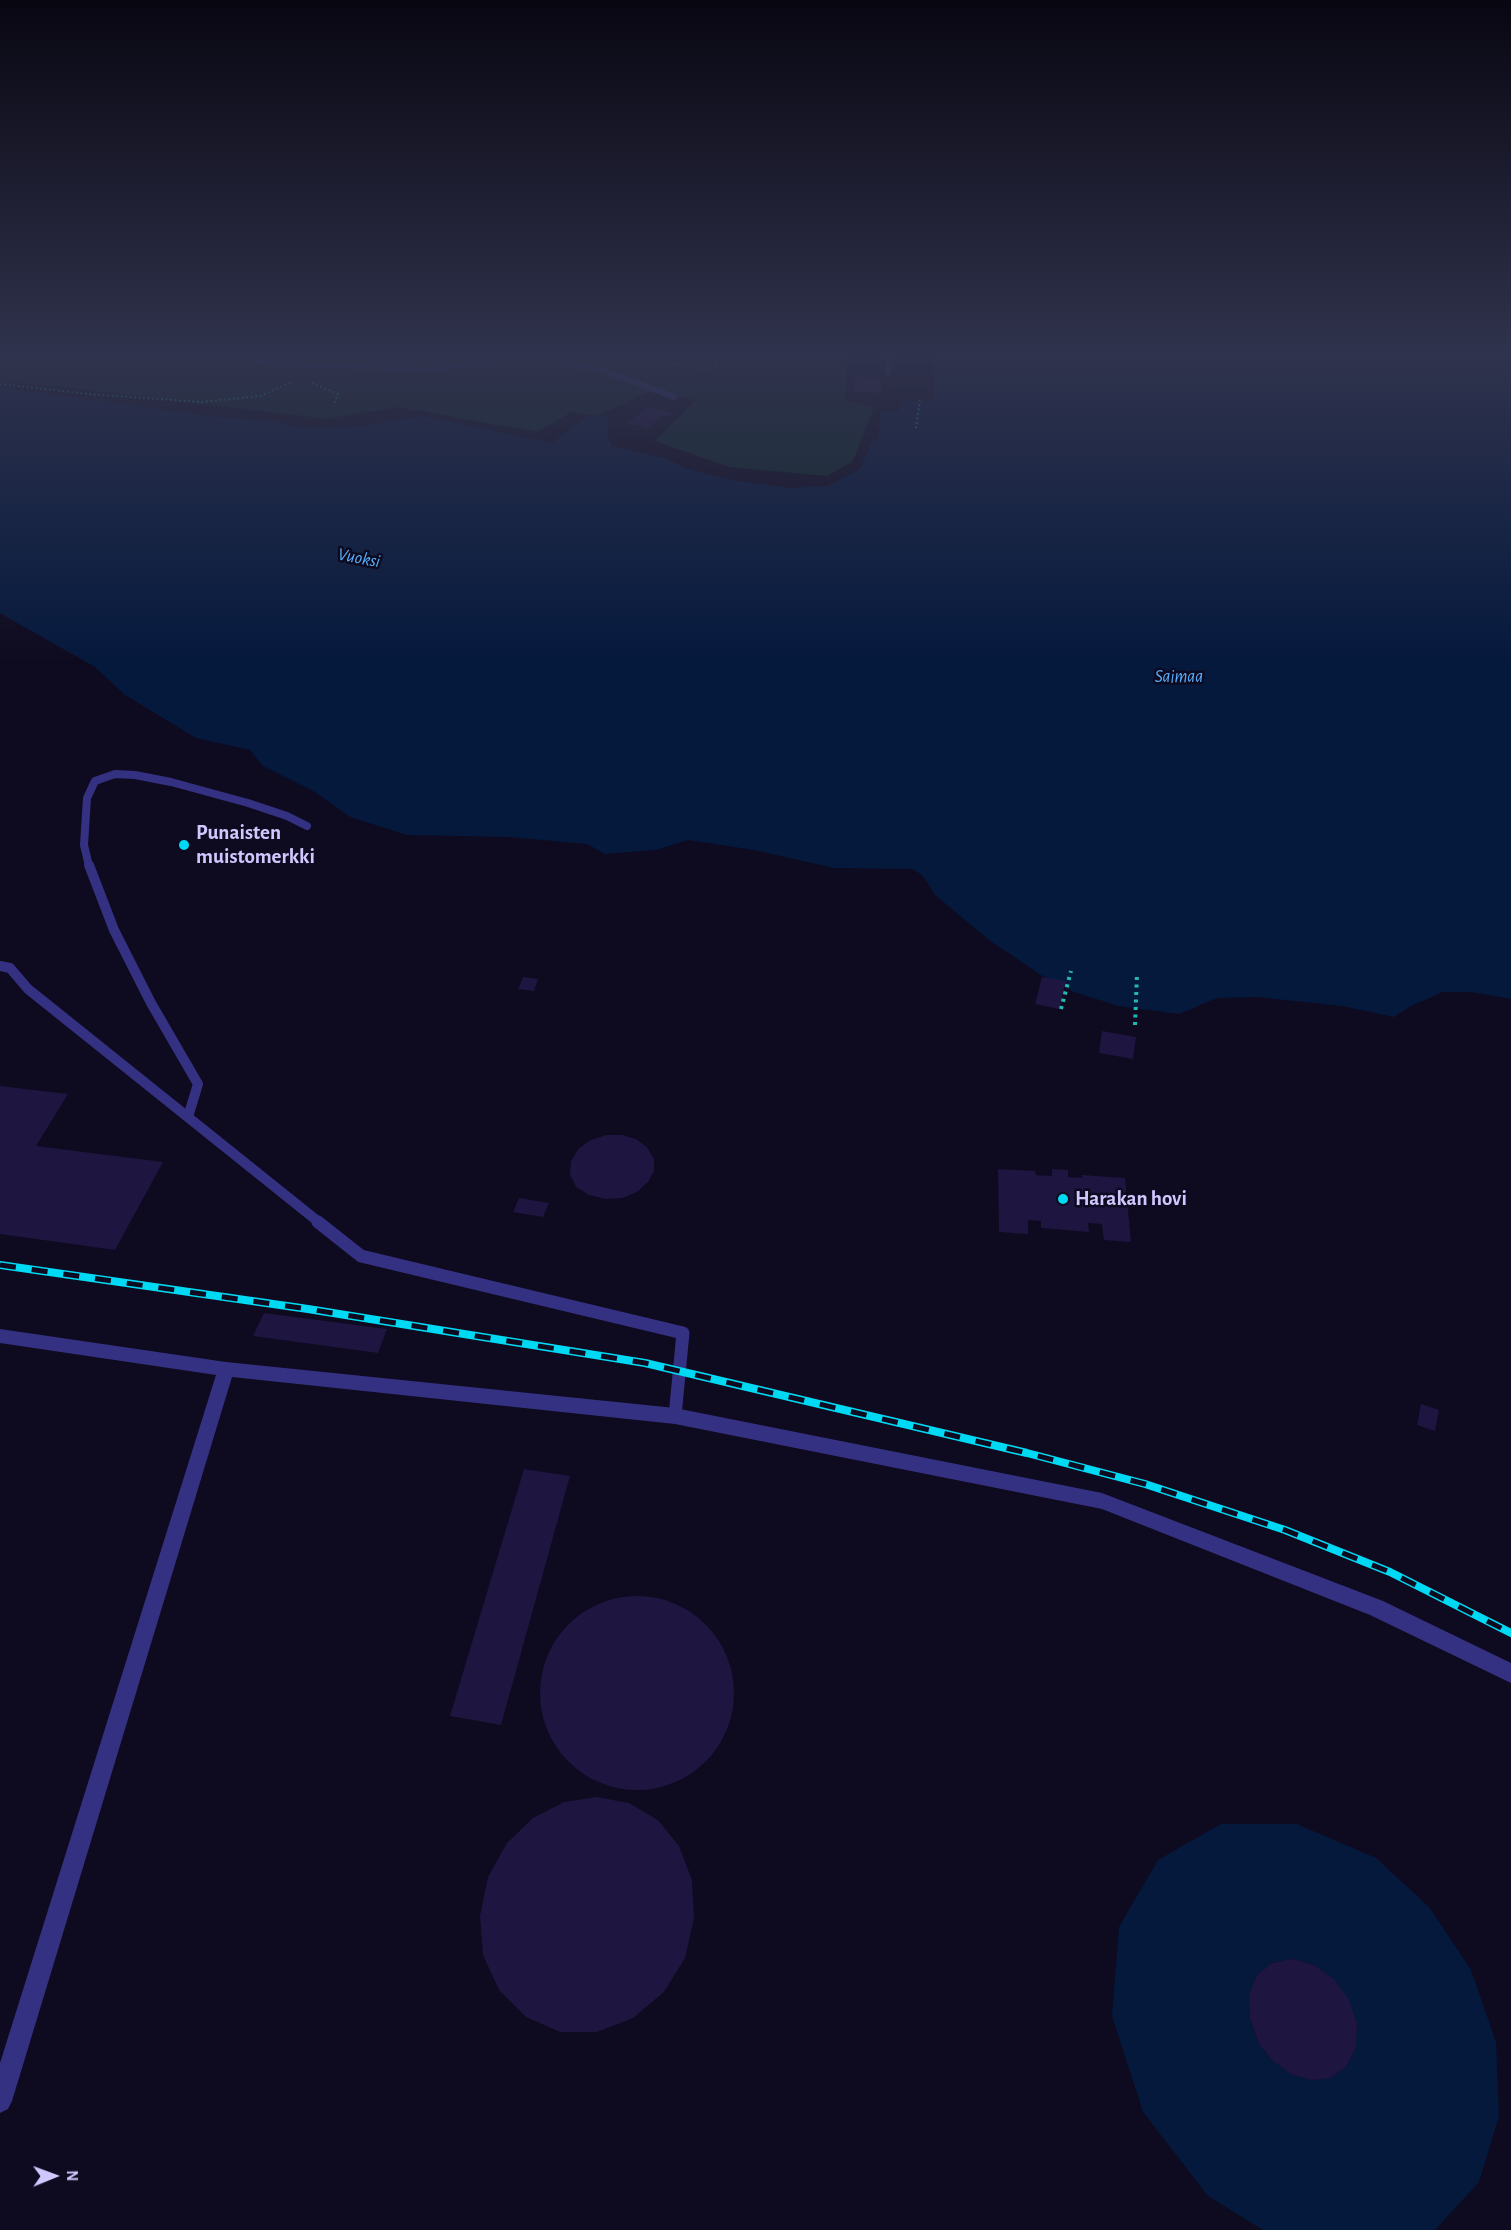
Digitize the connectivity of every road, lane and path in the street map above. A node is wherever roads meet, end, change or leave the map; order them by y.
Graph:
1 (307, 826) dead end
2 (0, 966) edge
3 (1071, 971) dead end
4 (1137, 974) dead end
5 (1061, 1009) dead end
6 (1135, 1025) dead end
7 (188, 1117) junction
8 (0, 1336) edge
9 (226, 1369) junction
10 (675, 1416) junction
11 (1511, 1673) edge
12 (0, 2101) edge

1 - 7 lane
2 - 7 lane
3 - 5 path
4 - 6 path
7 - 10 lane
8 - 9 street
9 - 10 street
9 - 12 street
10 - 11 street

